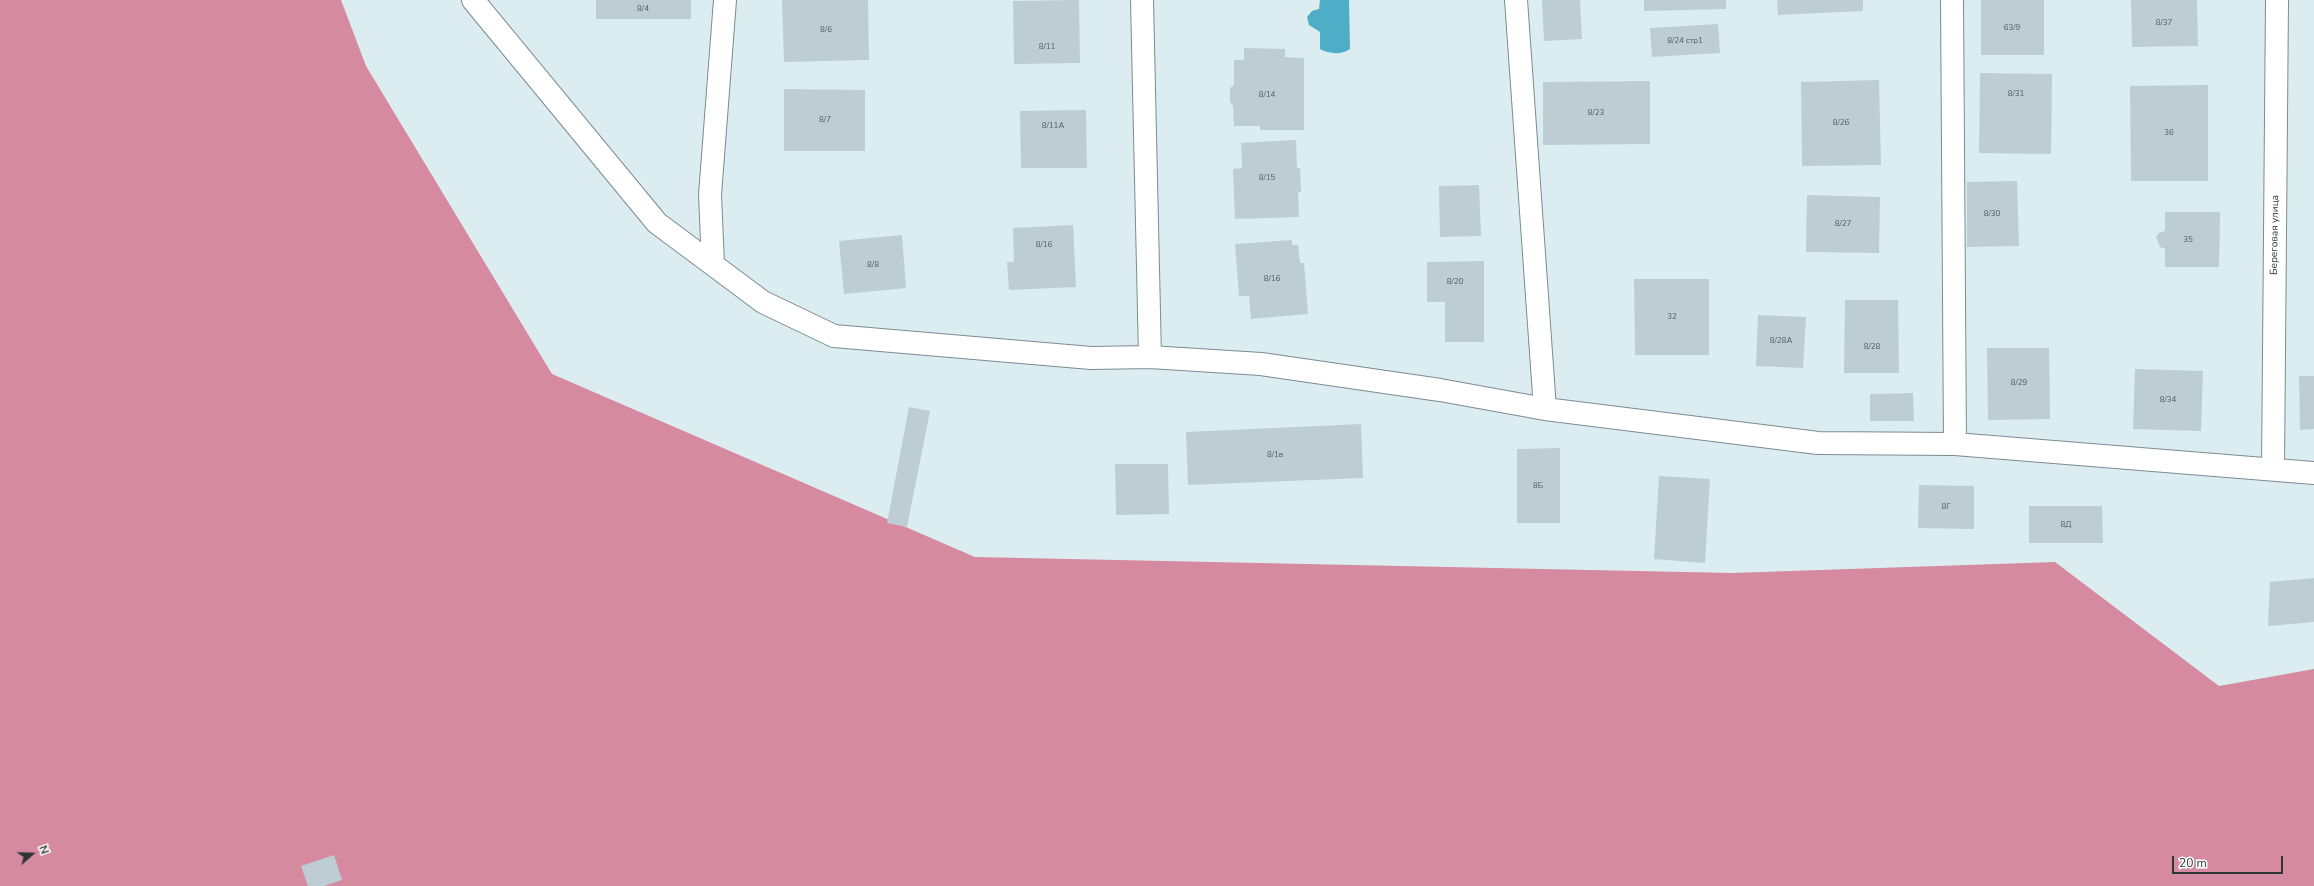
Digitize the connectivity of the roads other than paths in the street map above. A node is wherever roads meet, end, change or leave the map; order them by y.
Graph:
1 (473, 0) edge
2 (725, 0) edge
3 (1142, 0) edge
4 (1516, 0) edge
5 (1952, 0) edge
6 (2277, 0) edge
7 (712, 264) junction
8 (1150, 357) junction
9 (1546, 409) junction
10 (1954, 444) junction
11 (2273, 470) junction
12 (2314, 473) edge

1 - 7 street
2 - 7 street
3 - 8 street
4 - 9 street
5 - 10 street
6 - 11 street, Береговая улица
7 - 8 street
8 - 9 street
9 - 10 street
10 - 11 street
11 - 12 street

